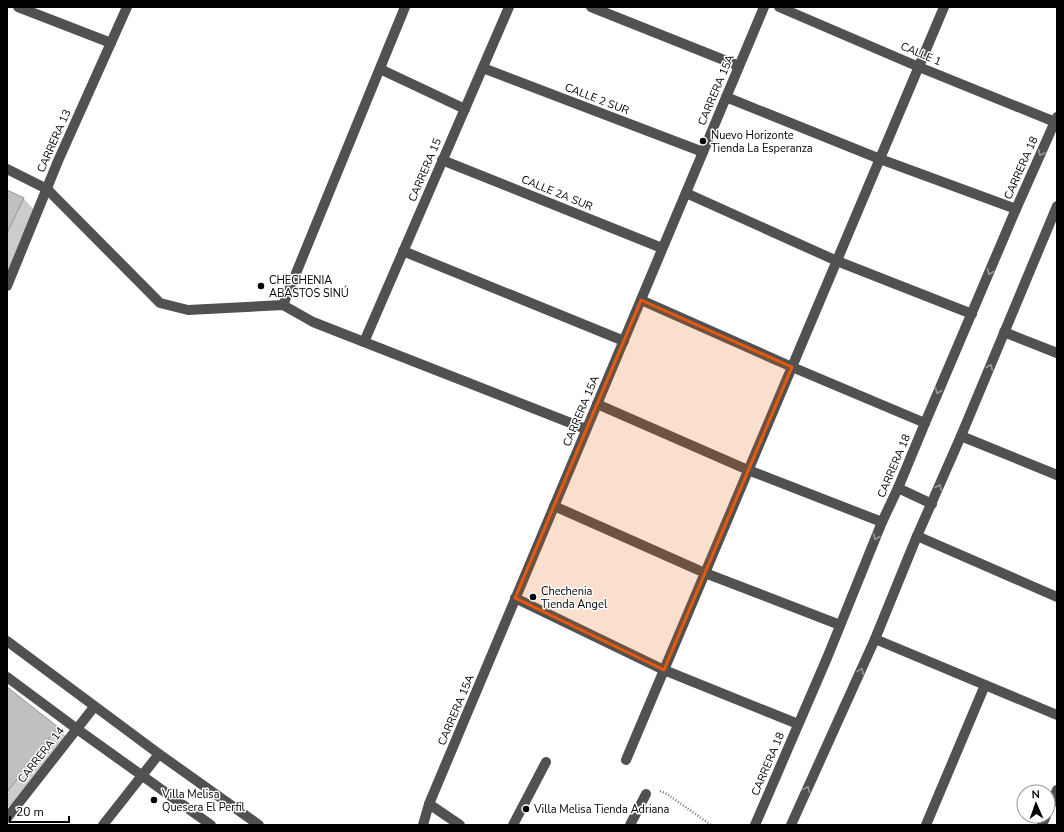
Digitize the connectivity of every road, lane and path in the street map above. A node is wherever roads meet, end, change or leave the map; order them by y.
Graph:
1 (18, 7) edge
2 (127, 7) edge
3 (405, 7) edge
4 (509, 7) edge
5 (591, 7) edge
6 (764, 7) edge
7 (779, 7) edge
8 (944, 7) edge
9 (111, 43) junction
10 (739, 66) junction
11 (919, 67) junction
12 (483, 68) junction
13 (380, 69) junction
14 (726, 97) junction
15 (465, 108) junction
16 (1056, 120) edge
17 (703, 152) junction
18 (880, 159) junction
19 (442, 160) junction
20 (7, 169) edge
21 (47, 188) junction
22 (686, 193) junction
23 (1057, 206) edge
24 (1016, 209) junction
25 (662, 248) junction
26 (403, 251) junction
27 (837, 261) junction
28 (7, 286) edge
29 (641, 300) junction
30 (283, 304) junction
31 (972, 314) junction
32 (1004, 332) junction
33 (624, 341) junction
34 (364, 342) junction
35 (1057, 353) edge
36 (792, 367) junction
37 (597, 404) junction
38 (924, 423) junction
39 (586, 429) junction
40 (961, 436) junction
41 (748, 470) junction
42 (1057, 475) edge
43 (898, 488) junction
44 (932, 504) junction
45 (554, 506) junction
46 (882, 522) junction
47 (917, 536) junction
48 (705, 572) junction
49 (1057, 597) edge
50 (515, 598) junction
51 (840, 625) junction
52 (875, 640) junction
53 (7, 641) edge
54 (664, 670) junction
55 (7, 677) edge
56 (985, 685) junction
57 (94, 707) junction
58 (1057, 715) edge
59 (798, 724) junction
60 (77, 730) junction
61 (159, 754) junction
62 (626, 760) dead end
63 (546, 762) dead end
64 (141, 776) junction
65 (646, 794) joint
66 (429, 804) junction
67 (7, 817) edge
68 (103, 825) edge
69 (211, 825) edge
70 (259, 825) edge
71 (423, 825) edge
72 (460, 825) edge
73 (513, 825) edge
74 (630, 825) edge
75 (711, 825) edge
76 (755, 825) edge
77 (791, 825) edge
78 (926, 825) edge

1 - 9 street
2 - 9 street, CARRERA 13
3 - 13 street
4 - 12 street, CARRERA 15
5 - 10 street
6 - 10 street, CARRERA 15A
7 - 11 street, CALLE 1
8 - 11 street
9 - 21 street, CARRERA 13
10 - 14 street, CARRERA 15A
11 - 16 street, CALLE 1
11 - 18 street
12 - 15 street, CARRERA 15
12 - 17 street, CALLE 2 SUR
13 - 15 street
13 - 30 street
14 - 17 street, CARRERA 15A
14 - 18 street
15 - 19 street, CARRERA 15
16 -> 24 street, CARRERA 18
17 - 22 street, CARRERA 15A
18 - 24 street
18 - 27 street
19 - 25 street, CALLE 2A SUR
19 - 26 street, CARRERA 15
20 - 21 street
21 - 28 street, CARRERA 13
21 - 30 street
22 - 25 street, CARRERA 15A
22 - 27 street
23 - 32 street
24 -> 31 street, CARRERA 18
25 - 29 street, CARRERA 15A
26 - 33 street
26 - 34 street, CARRERA 15
27 - 31 street
27 - 36 street
29 - 33 street, CARRERA 15A
29 - 36 street
30 - 34 street
31 -> 38 street, CARRERA 18
32 - 35 street
40 -> 32 street
33 - 37 street, CARRERA 15A
34 - 39 street
36 - 38 street
36 - 41 street
37 - 39 street, CARRERA 15A
37 - 41 street
38 - 43 street, CARRERA 18
39 - 45 street, CARRERA 15A
40 - 42 street
44 -> 40 street
41 - 46 street
41 - 48 street
43 - 44 street
43 - 46 street, CARRERA 18
44 - 47 street
45 - 48 street
45 - 50 street, CARRERA 15A
46 -> 51 street, CARRERA 18
47 - 49 street
47 - 52 street
48 - 51 street
48 - 54 street
50 - 54 street
50 - 66 street, CARRERA 15A
51 - 59 street, CARRERA 18
52 - 56 street
77 -> 52 street
53 - 57 street
54 - 59 street
54 - 62 street
55 - 60 street
56 - 58 street
56 - 78 street
57 - 60 street, CARRERA 14
57 - 61 street
59 - 76 street, CARRERA 18
60 - 64 street
60 - 67 street, CARRERA 14
61 - 64 street
61 - 70 street
63 - 73 street
64 - 68 street
64 - 69 street
65 - 74 street
65 - 75 path
66 - 71 street, CARRERA 15A
66 - 72 street

